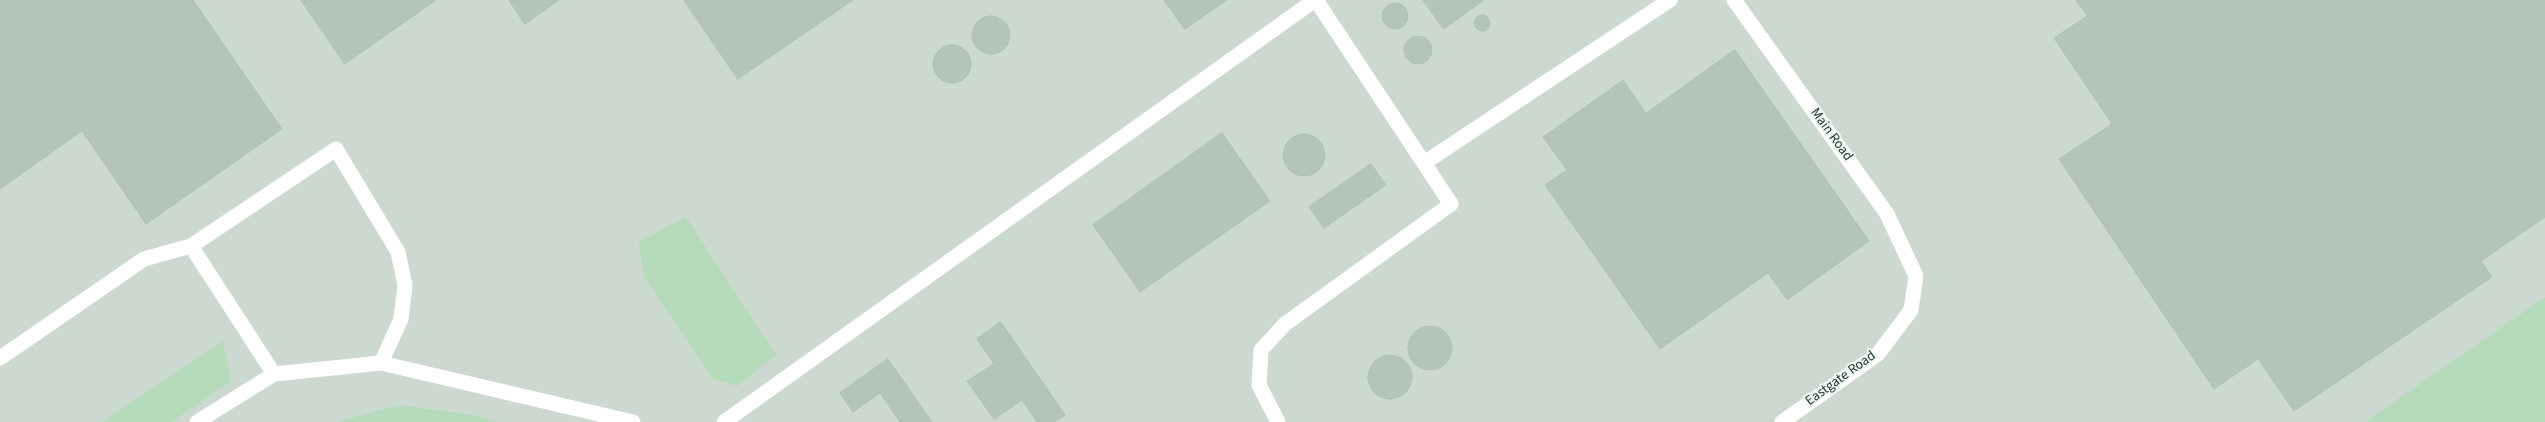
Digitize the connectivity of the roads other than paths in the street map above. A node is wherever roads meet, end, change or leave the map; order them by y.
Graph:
1 (1316, 0) edge
2 (1670, 0) edge
3 (1734, 0) edge
4 (1424, 163) junction
5 (192, 246) junction
6 (1916, 276) joint
7 (0, 358) edge
8 (381, 363) junction
9 (274, 374) junction
10 (197, 422) edge
11 (633, 422) edge
12 (724, 422) edge
13 (1278, 422) edge
14 (1782, 422) edge

1 - 4 lane
1 - 12 lane
2 - 4 lane
3 - 6 lane, Main Road
4 - 13 lane
5 - 7 lane
5 - 8 lane
5 - 9 lane
6 - 14 lane, Eastgate Road
8 - 9 lane
8 - 11 lane
9 - 10 lane

